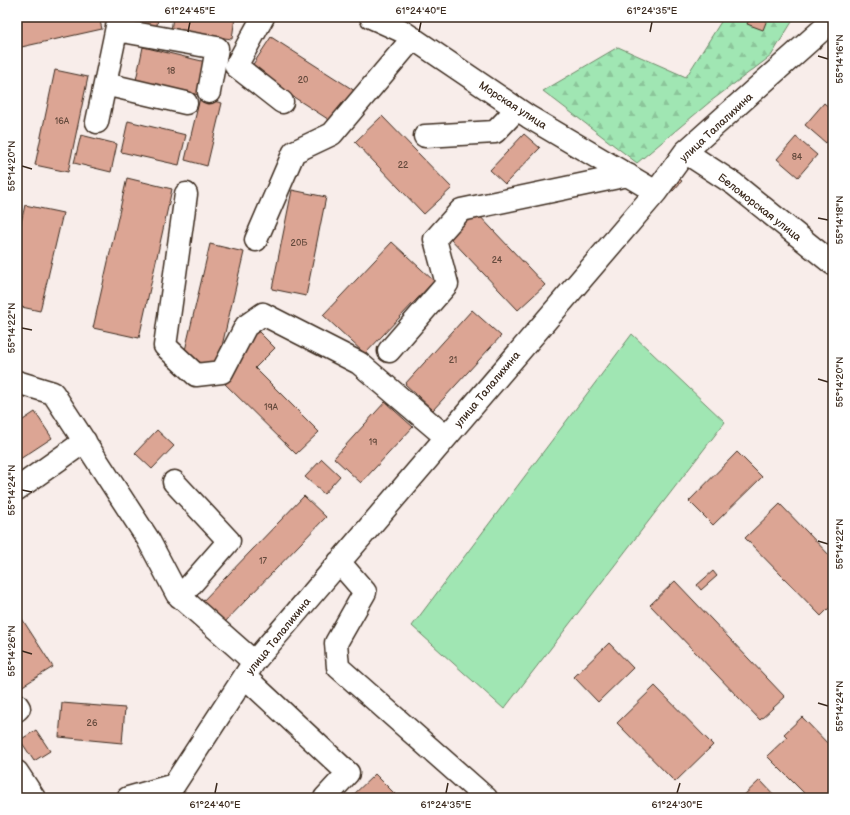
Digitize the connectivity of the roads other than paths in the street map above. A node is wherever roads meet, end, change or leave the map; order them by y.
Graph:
1 (263, 17) edge
2 (371, 17) edge
3 (825, 17) edge
4 (833, 20) edge
5 (118, 23) edge
6 (412, 38) junction
7 (105, 84) junction
8 (209, 92) dead end
9 (282, 102) dead end
10 (186, 103) dead end
11 (517, 109) junction
12 (97, 122) dead end
13 (425, 136) dead end
14 (685, 152) junction
15 (628, 175) junction
16 (656, 192) junction
17 (186, 194) dead end
18 (256, 240) dead end
19 (833, 264) edge
20 (389, 351) dead end
21 (17, 382) edge
22 (446, 437) junction
23 (85, 441) junction
24 (174, 482) dead end
25 (17, 489) edge
26 (339, 562) junction
27 (180, 597) junction
28 (250, 670) junction
29 (17, 705) edge
30 (17, 710) edge
31 (17, 772) edge
32 (176, 792) edge
33 (34, 798) edge
34 (128, 798) edge
35 (325, 798) edge
36 (486, 798) edge

1 - 9 street
2 - 6 street, Морская улица
3 - 4 street
4 - 14 street, улица Талалихина
5 - 7 street
5 - 8 street
6 - 11 street, Морская улица
6 - 18 street
7 - 10 street
7 - 12 street
11 - 13 street
11 - 15 street, Морская улица
14 - 16 street, улица Талалихина
14 - 19 street, Беломорская улица
15 - 16 street, Морская улица
15 - 20 street
16 - 22 street, улица Талалихина
17 - 22 street
21 - 23 street
22 - 26 street, улица Талалихина
23 - 25 street
23 - 27 street
24 - 27 street
26 - 28 street, улица Талалихина
26 - 36 street
27 - 28 street
28 - 32 street, улица Талалихина
28 - 35 street
29 - 30 street
31 - 33 street
32 - 34 street

